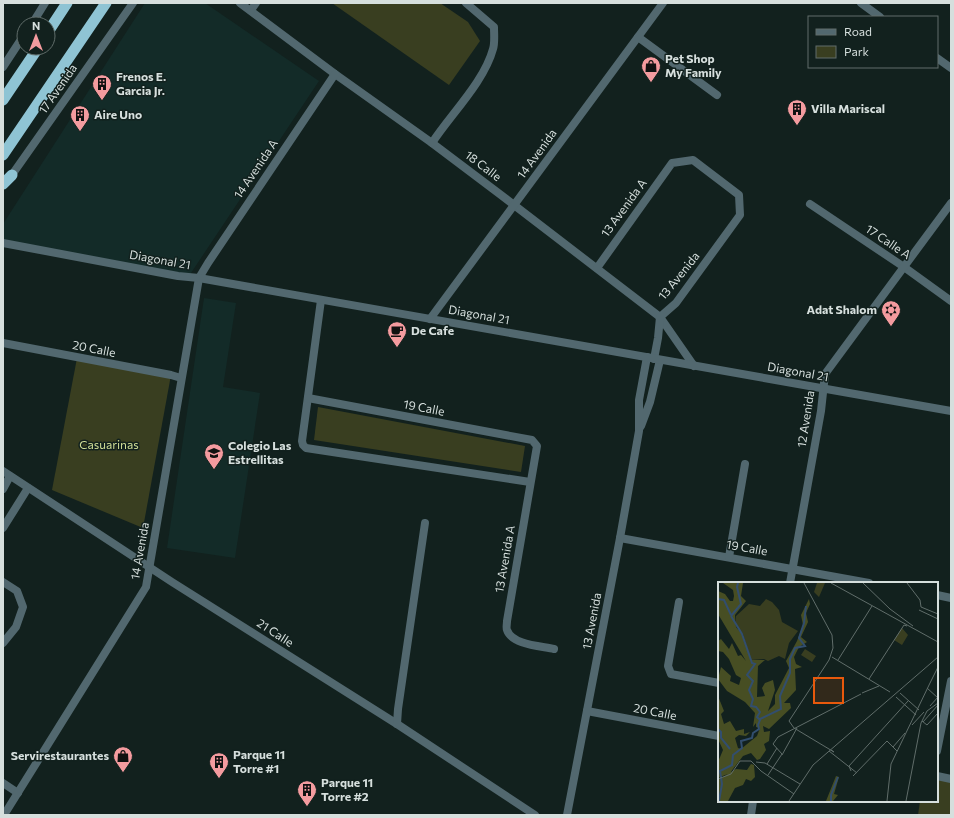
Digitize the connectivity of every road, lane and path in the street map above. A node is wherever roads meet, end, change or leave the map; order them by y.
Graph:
1 (46, 3) edge
2 (106, 3) edge
3 (133, 3) edge
4 (240, 3) edge
5 (256, 3) edge
6 (466, 3) edge
7 (663, 3) edge
8 (860, 3) edge
9 (67, 4) edge
10 (251, 10) junction
11 (37, 16) edge
12 (879, 16) edge
13 (56, 20) edge
14 (638, 37) junction
15 (16, 47) edge
16 (33, 56) edge
17 (938, 59) edge
18 (3, 67) edge
19 (951, 68) edge
20 (335, 74) junction
21 (716, 95) dead end
22 (3, 100) edge
23 (432, 143) junction
24 (3, 155) edge
25 (12, 175) junction
26 (3, 184) edge
27 (3, 188) edge
28 (951, 203) edge
29 (810, 204) dead end
30 (514, 205) junction
31 (740, 215) joint
32 (3, 243) edge
33 (904, 267) junction
34 (597, 268) junction
35 (199, 278) junction
36 (320, 300) junction
37 (951, 301) edge
38 (660, 317) junction
39 (430, 319) junction
40 (3, 342) edge
41 (654, 358) junction
42 (694, 366) junction
43 (181, 378) junction
44 (823, 388) junction
45 (308, 398) junction
46 (951, 411) edge
47 (639, 431) junction
48 (535, 442) joint
49 (745, 464) dead end
50 (6, 474) edge
51 (530, 482) junction
52 (28, 488) junction
53 (3, 489) edge
54 (425, 523) dead end
55 (3, 528) edge
56 (620, 538) junction
57 (729, 557) junction
58 (150, 567) junction
59 (792, 569) junction
60 (3, 582) edge
61 (790, 582) edge
62 (864, 582) edge
63 (938, 596) edge
64 (951, 598) edge
65 (678, 602) dead end
66 (3, 643) edge
67 (554, 649) dead end
68 (951, 681) edge
69 (718, 683) edge
70 (587, 711) junction
71 (397, 724) junction
72 (718, 736) edge
73 (938, 746) edge
74 (938, 776) edge
75 (951, 780) edge
76 (3, 783) edge
77 (18, 793) junction
78 (753, 802) edge
79 (4, 815) edge
80 (535, 815) edge
81 (567, 815) edge
82 (751, 815) edge

1 - 11 street
2 - 24 highway
3 - 25 street, 17 Avenida
4 - 10 street, 18 Calle
5 - 10 street
6 - 23 street
7 - 14 street, 14 Avenida
8 - 12 street
9 - 13 highway
10 - 20 street, 18 Calle
14 - 21 street
14 - 30 street, 14 Avenida
15 - 18 street
16 - 22 highway
17 - 19 street
20 - 23 street, 18 Calle
20 - 35 street, 14 Avenida A
23 - 30 street, 18 Calle
25 - 26 highway
25 - 27 street, 17 Avenida
28 - 33 street, 12 Avenida
29 - 33 street, 17 Calle A
30 - 34 street, 18 Calle
30 - 39 street, 14 Avenida
31 - 34 street, 13 Avenida A
31 - 38 street, 13 Avenida
32 - 35 street, Diagonal 21
33 - 37 street, 17 Calle A
33 - 44 street, 12 Avenida
34 - 38 street, 18 Calle
35 - 36 street, Diagonal 21
35 - 43 street, 14 Avenida
36 - 39 street, Diagonal 21
36 - 45 street
38 - 41 street, 13 Avenida
38 - 42 street, 18 Calle
39 - 41 street, Diagonal 21
40 - 43 street, 20 Calle
41 - 42 street, Diagonal 21
41 - 47 street, 13 Avenida
41 - 47 street, 13 Avenida
42 - 44 street, Diagonal 21
43 - 58 street, 14 Avenida
44 - 46 street, Diagonal 21
44 - 59 street, 12 Avenida
45 - 48 street, 19 Calle
45 - 51 street
47 - 56 street, 13 Avenida
48 - 51 street, 13 Avenida A
49 - 57 street
50 - 52 street, 21 Calle
50 - 53 street
51 - 67 street, 13 Avenida A
52 - 55 street
52 - 58 street, 21 Calle
54 - 71 street
56 - 57 street, 19 Calle
56 - 70 street, 13 Avenida
57 - 59 street, 19 Calle
58 - 71 street, 21 Calle
58 - 77 street, 14 Avenida
59 - 61 street, 12 Avenida
59 - 62 street, 19 Calle
60 - 66 street
63 - 64 street
65 - 69 street
68 - 73 street
70 - 72 street, 20 Calle
70 - 81 street, 13 Avenida
71 - 80 street, 21 Calle
74 - 75 street
76 - 77 street
77 - 79 street, 14 Avenida
78 - 82 street

